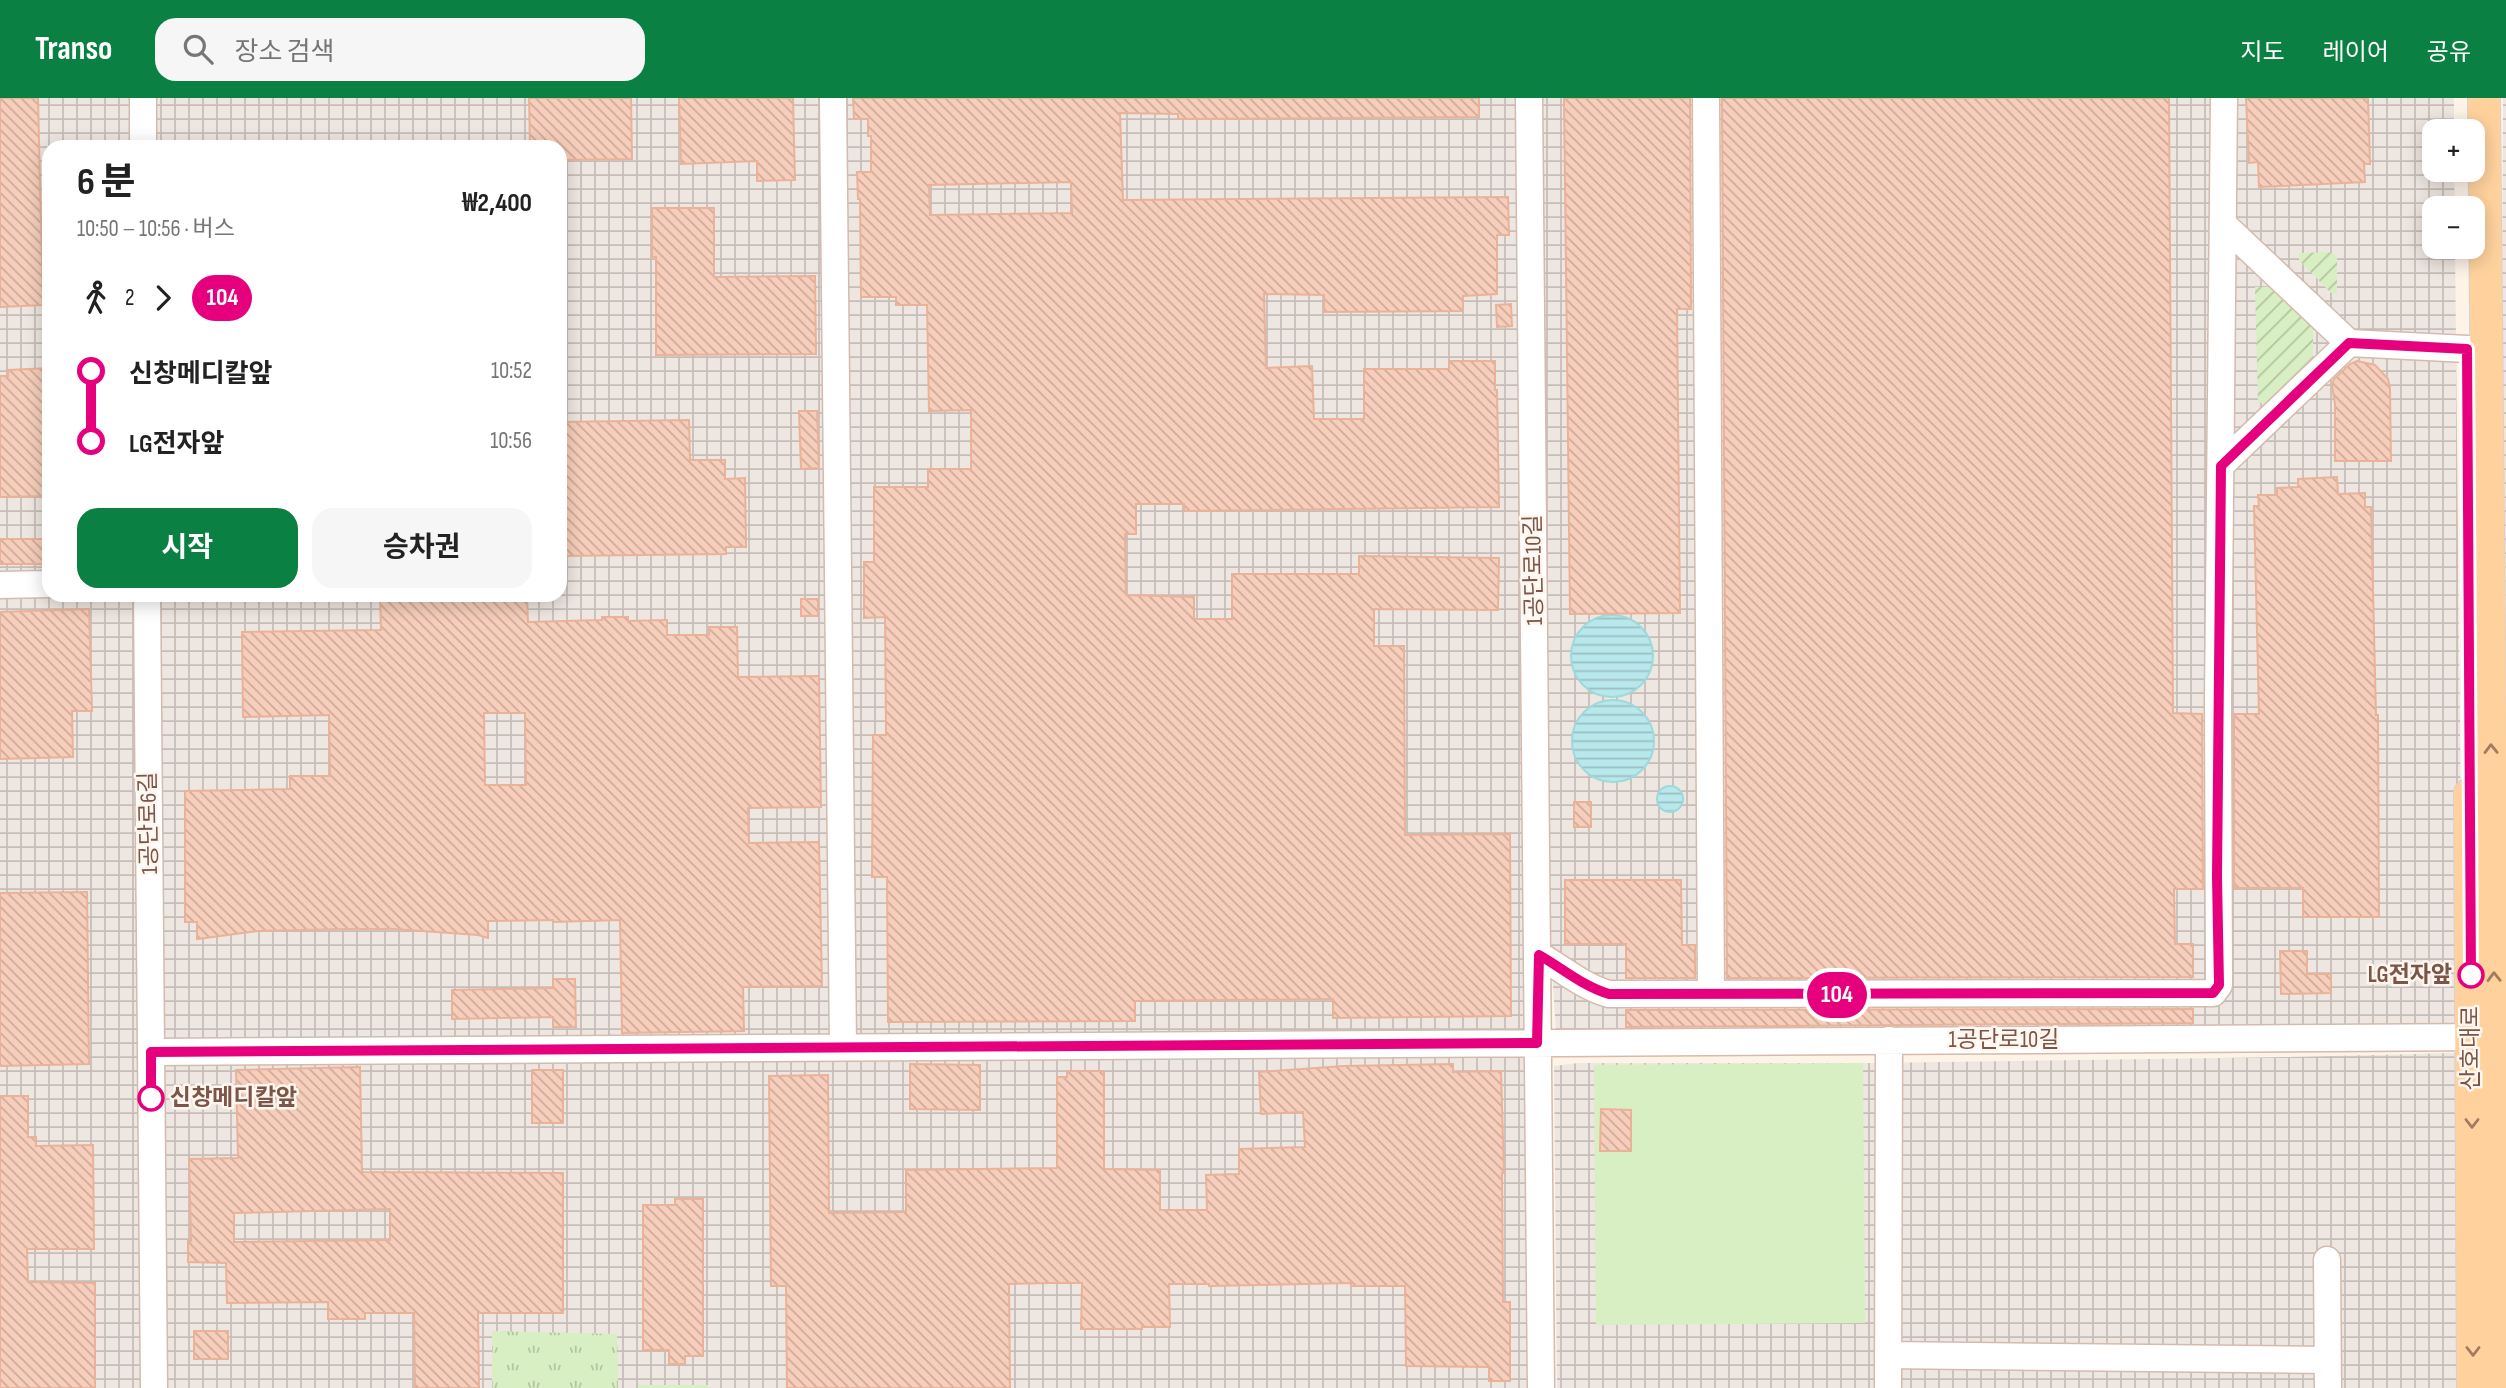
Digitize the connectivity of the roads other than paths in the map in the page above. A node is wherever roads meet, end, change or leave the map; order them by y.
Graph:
1 (143, 98) edge
2 (833, 98) edge
3 (1529, 98) edge
4 (1706, 98) edge
5 (2224, 98) edge
6 (2466, 98) edge
7 (2484, 98) edge
8 (2466, 119) edge
9 (143, 140) edge
10 (2224, 225) junction
11 (2468, 259) edge
12 (2349, 343) junction
13 (2477, 349) junction
14 (2221, 466) junction
15 (42, 584) edge
16 (0, 585) edge
17 (147, 602) edge
18 (1539, 955) junction
19 (1712, 994) junction
20 (2490, 1037) edge
21 (1889, 1040) junction
22 (1537, 1043) junction
23 (844, 1047) junction
24 (151, 1052) junction
25 (2491, 1244) edge
26 (2327, 1260) dead end
27 (1888, 1355) junction
28 (2328, 1360) junction
29 (154, 1388) edge
30 (1541, 1388) edge
31 (1888, 1388) edge
32 (2328, 1388) edge
33 (2473, 1388) edge
34 (2496, 1388) edge

1 - 9 street
2 - 23 street
3 - 18 street, 1공단로10길
4 - 19 street
5 - 10 street
6 - 8 main road
7 - 13 main road, 산호대로
10 - 12 street
10 - 14 street
11 - 13 main road, 산호대로
12 - 13 street
12 - 14 street
13 - 20 main road, 산호대로
14 - 19 street
15 - 16 street
17 - 24 street, 1공단로6길
18 - 19 street
18 - 22 street, 1공단로10길
20 - 21 street, 1공단로10길
20 - 25 main road, 산호대로
21 - 22 street, 1공단로10길
21 - 27 street
22 - 23 street
22 - 30 street, 1공단로10길
23 - 24 street
24 - 29 street, 1공단로6길
25 -> 33 main road, 산호대로
25 - 34 main road, 산호대로
26 - 28 street
27 - 28 street
27 - 31 street
28 - 32 street

